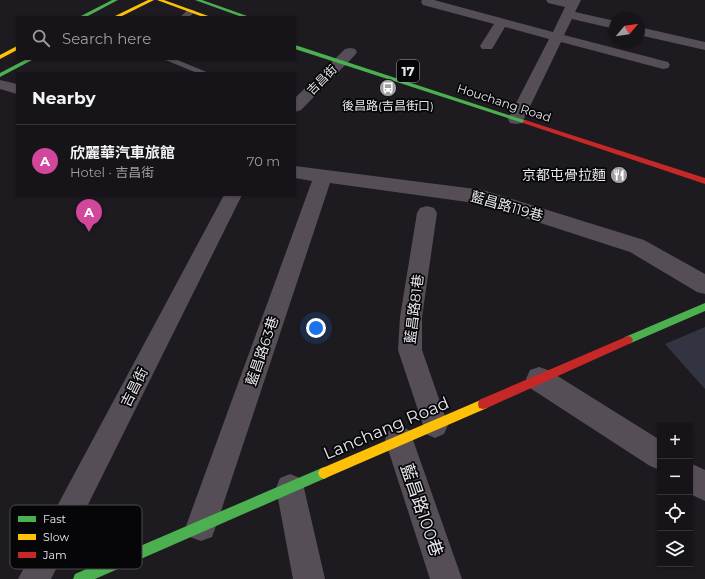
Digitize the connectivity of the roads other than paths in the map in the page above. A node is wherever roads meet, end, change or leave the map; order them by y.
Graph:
1 (116, 0) edge
2 (152, 0) edge
3 (159, 0) edge
4 (197, 0) edge
5 (552, 0) edge
6 (427, 2) dead end
7 (572, 6) edge
8 (192, 11) junction
9 (84, 16) edge
10 (118, 16) edge
11 (185, 16) edge
12 (205, 16) edge
13 (243, 16) edge
14 (501, 22) junction
15 (609, 22) edge
16 (645, 32) edge
17 (557, 37) junction
18 (487, 46) dead end
19 (705, 46) edge
20 (296, 47) edge
21 (16, 49) edge
22 (348, 55) junction
23 (0, 57) edge
24 (29, 60) edge
25 (170, 60) edge
26 (662, 65) dead end
27 (202, 72) edge
28 (0, 75) edge
29 (0, 84) edge
30 (16, 90) edge
31 (296, 106) edge
32 (519, 110) junction
33 (296, 172) edge
34 (323, 176) junction
35 (705, 182) edge
36 (233, 196) edge
37 (428, 213) dead end
38 (705, 285) edge
39 (705, 306) edge
40 (539, 379) junction
41 (434, 425) junction
42 (399, 440) junction
43 (657, 454) edge
44 (693, 479) edge
45 (705, 487) edge
46 (290, 488) junction
47 (73, 505) edge
48 (201, 526) junction
49 (142, 552) edge
50 (39, 569) edge
51 (103, 569) edge
52 (34, 579) edge
53 (80, 579) edge
54 (310, 579) edge
55 (446, 579) edge

1 - 9 main road
2 - 10 main road
3 - 8 main road
4 - 13 main road
5 - 7 street
6 - 14 street
7 - 15 street
7 - 17 street
8 - 11 lane
8 - 12 main road
14 - 17 street
14 - 18 street
16 - 19 street
17 - 26 street
17 - 32 street
20 - 22 main road, Houchang Road / 17
21 - 23 main road
22 - 31 street, 吉昌街
22 - 32 main road, Houchang Road / 17
24 - 28 main road
25 - 27 lane
29 - 30 street
32 - 35 main road, Houchang Road / 17
33 - 34 street, 藍昌路119巷
34 - 38 street, 藍昌路119巷
34 - 48 street, 藍昌路63巷
36 - 47 street, 吉昌街
37 - 41 street, 藍昌路81巷
39 - 40 main road, Lanchang Road
40 - 41 main road, Lanchang Road
40 - 43 street
41 - 42 main road, Lanchang Road
42 - 46 main road, Lanchang Road
42 - 55 street, 藍昌路100巷
44 - 45 street
46 - 48 main road, Lanchang Road
46 - 54 street
48 - 49 main road, Lanchang Road
50 - 52 street, 吉昌街
51 - 53 main road, Lanchang Road

